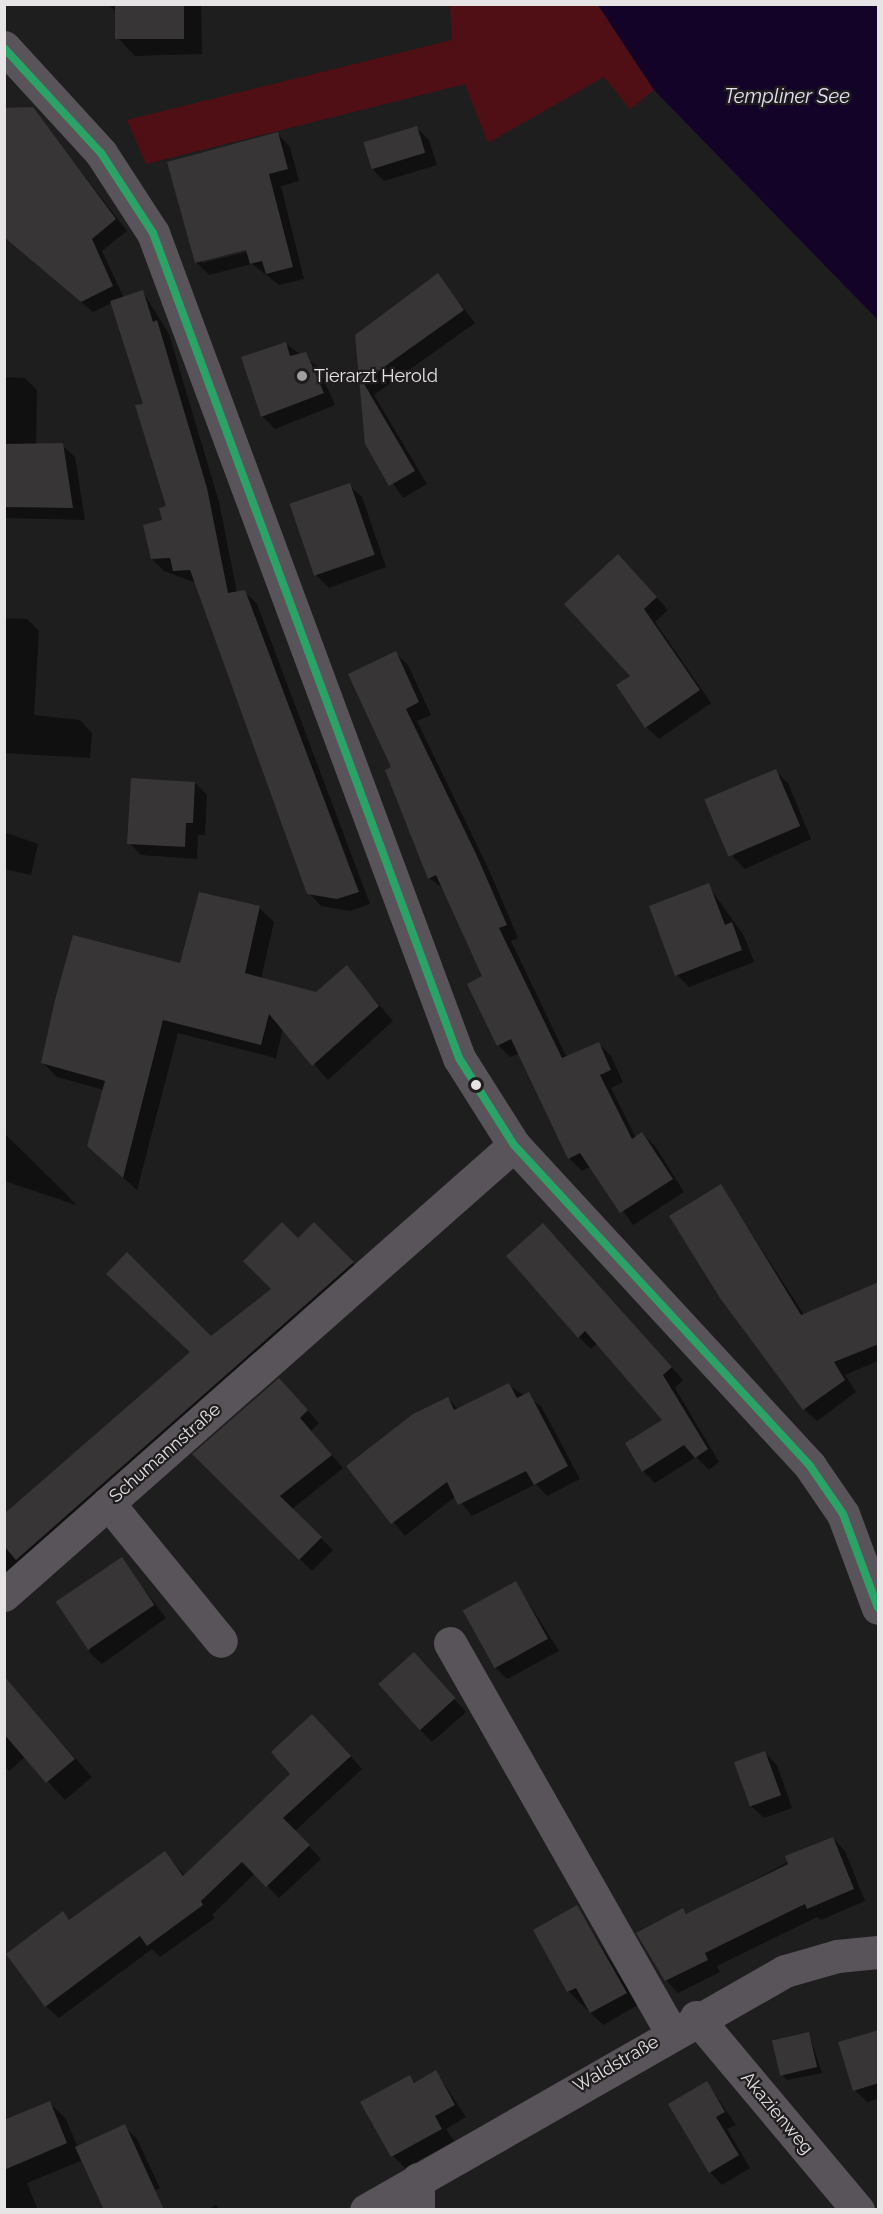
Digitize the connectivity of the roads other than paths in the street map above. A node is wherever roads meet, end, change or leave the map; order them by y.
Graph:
1 (4, 47) edge
2 (514, 1145) junction
3 (108, 1503) junction
4 (4, 1595) edge
5 (878, 1607) edge
6 (221, 1641) dead end
7 (450, 1643) dead end
8 (879, 1952) edge
9 (684, 2024) junction
10 (418, 2194) edge
11 (366, 2210) edge
12 (858, 2210) edge

1 - 2 street
2 - 3 street, Schumannstraße
2 - 5 street
3 - 4 street, Schumannstraße
3 - 6 street
7 - 9 street, Akazienweg
8 - 9 street, Waldstraße
9 - 10 street, Waldstraße
9 - 12 street, Akazienweg
10 - 11 street, Waldstraße

